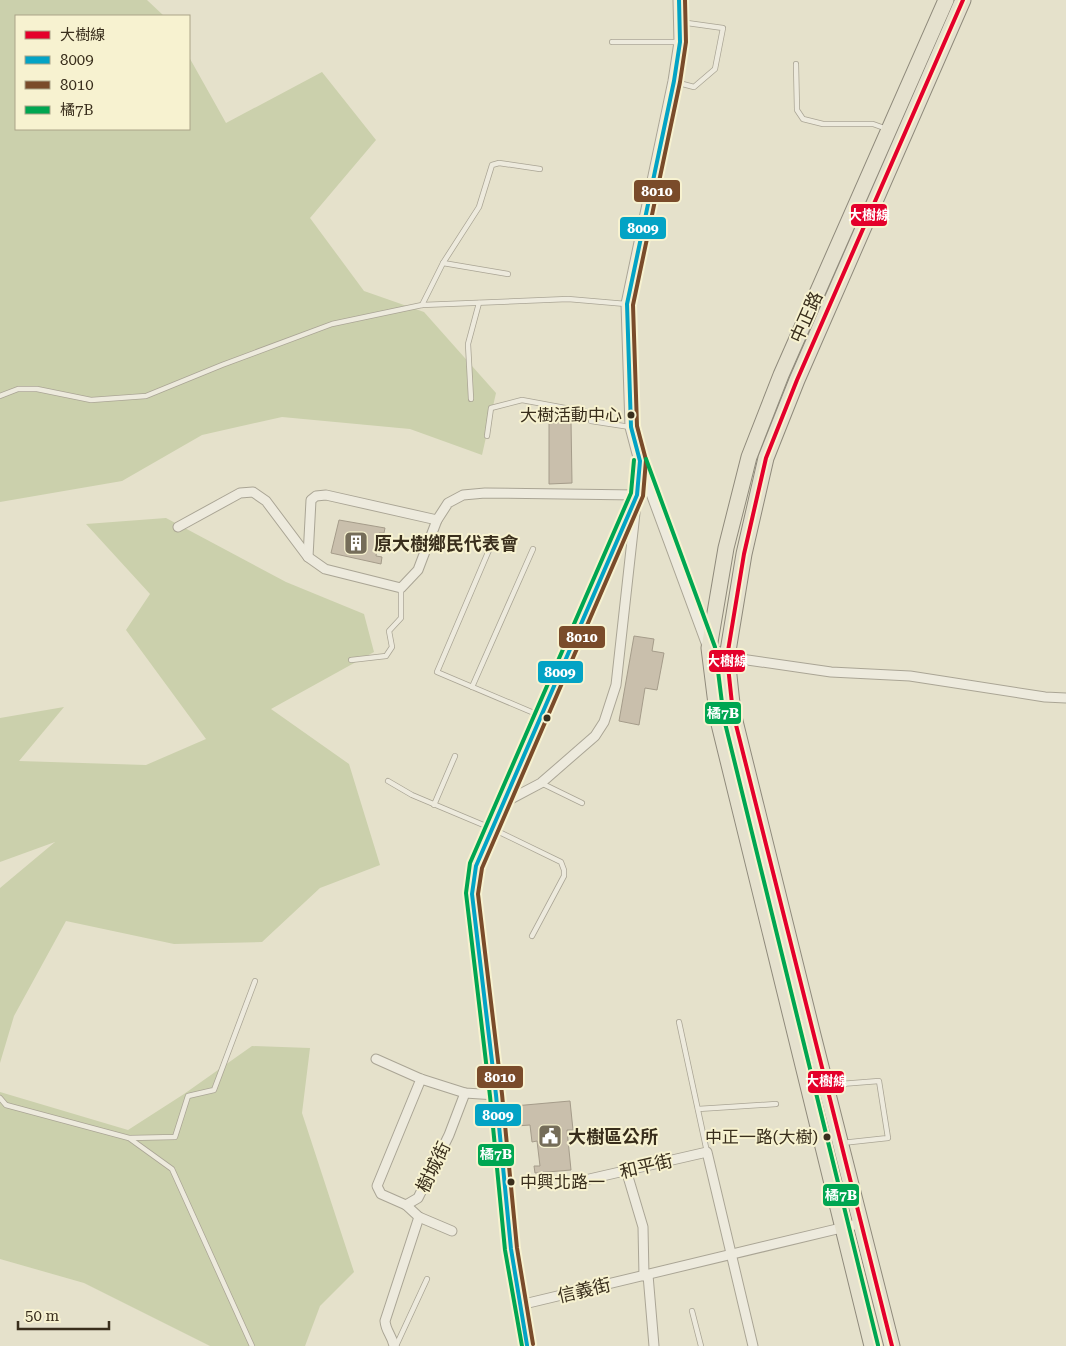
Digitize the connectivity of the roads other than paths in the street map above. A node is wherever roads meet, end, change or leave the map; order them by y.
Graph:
1 (679, 0) edge
2 (946, 0) edge
3 (963, 0) edge
4 (680, 22) junction
5 (612, 42) dead end
6 (680, 42) junction
7 (796, 64) dead end
8 (674, 81) junction
9 (889, 130) junction
10 (540, 169) dead end
11 (443, 263) junction
12 (508, 274) dead end
13 (479, 303) junction
14 (627, 304) junction
15 (422, 305) junction
16 (0, 396) edge
17 (470, 400) dead end
18 (631, 427) junction
19 (487, 436) dead end
20 (640, 461) junction
21 (637, 495) junction
22 (437, 520) junction
23 (178, 526) dead end
24 (492, 543) dead end
25 (533, 549) dead end
26 (308, 557) junction
27 (401, 588) junction
28 (709, 648) junction
29 (727, 657) junction
30 (351, 660) dead end
31 (472, 687) junction
32 (1066, 698) edge
33 (541, 716) junction
34 (455, 756) dead end
35 (388, 781) dead end
36 (541, 783) junction
37 (505, 802) junction
38 (582, 803) dead end
39 (434, 805) junction
40 (493, 829) junction
41 (532, 936) dead end
42 (255, 980) dead end
43 (679, 1022) dead end
44 (376, 1058) dead end
45 (421, 1079) junction
46 (826, 1086) junction
47 (465, 1093) junction
48 (496, 1095) junction
49 (0, 1098) edge
50 (776, 1104) dead end
51 (698, 1109) junction
52 (129, 1138) junction
53 (841, 1143) junction
54 (707, 1152) junction
55 (626, 1170) junction
56 (585, 1180) dead end
57 (406, 1204) junction
58 (419, 1217) junction
59 (862, 1223) junction
60 (844, 1228) junction
61 (452, 1232) dead end
62 (731, 1255) junction
63 (646, 1275) junction
64 (428, 1279) dead end
65 (520, 1306) junction
66 (692, 1311) dead end
67 (252, 1346) edge
68 (395, 1346) edge
69 (527, 1346) edge
70 (654, 1346) edge
71 (701, 1346) edge
72 (753, 1346) edge
73 (872, 1346) edge
74 (892, 1346) edge

1 - 4 street
2 - 9 main road, 中正路
3 - 29 main road, 中正路
4 - 6 street
4 - 8 lane
5 - 6 lane
6 - 8 street
7 - 9 lane
8 - 14 street
9 - 28 main road, 中正路
10 - 11 lane
11 - 12 lane
11 - 15 lane
13 - 14 lane
13 - 15 lane
13 - 17 lane
14 - 18 street
15 - 16 lane
18 - 19 lane
18 - 20 street
20 - 21 street
20 - 28 street
21 - 22 street
21 - 33 street
21 - 36 street
22 - 26 street
22 - 27 street
23 - 26 street
24 - 31 lane
25 - 31 lane
26 - 27 street
27 - 30 lane
28 - 29 street
28 - 60 main road, 中正路
29 - 32 street
29 - 46 main road, 中正路
31 - 33 lane
33 - 37 street
34 - 39 lane
35 - 39 lane
36 - 37 street
36 - 38 lane
37 - 40 street
39 - 40 lane
40 - 41 lane
40 - 48 street
42 - 52 lane
43 - 51 lane
44 - 45 street
45 - 47 street
45 - 57 street, 樹城街
46 - 53 main road, 中正路
46 - 53 lane
47 - 48 street
47 - 57 street, 樹城街
48 - 65 street
49 - 52 lane
50 - 51 lane
51 - 54 lane
52 - 67 lane
53 - 59 main road, 中正路
54 - 55 street, 和平街
54 - 62 street
55 - 56 street, 和平街
55 - 63 street
57 - 58 street
58 - 61 street
58 - 68 street, 樹城街
59 - 60 street, 信義街
59 - 74 main road, 中正路
60 - 62 street, 信義街
60 - 73 main road, 中正路
62 - 63 street, 信義街
62 - 72 street
63 - 65 street, 信義街
63 - 70 street
64 - 68 lane
65 - 69 street
66 - 71 lane

